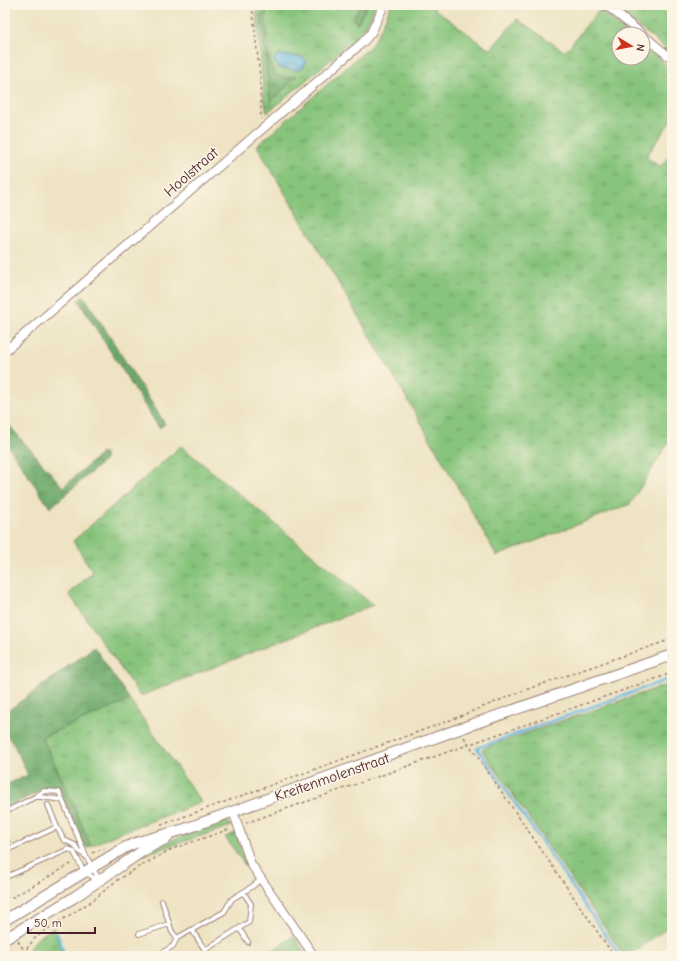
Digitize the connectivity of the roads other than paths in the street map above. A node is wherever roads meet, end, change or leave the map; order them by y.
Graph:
1 (384, 5) edge
2 (606, 5) edge
3 (632, 26) edge
4 (651, 42) edge
5 (672, 59) edge
6 (5, 351) edge
7 (672, 656) edge
8 (35, 797) junction
9 (63, 800) junction
10 (48, 804) dead end
11 (234, 811) junction
12 (5, 812) edge
13 (57, 827) junction
14 (184, 829) junction
15 (5, 851) edge
16 (86, 856) junction
17 (88, 870) junction
18 (5, 876) edge
19 (261, 878) junction
20 (100, 881) junction
21 (243, 892) junction
22 (162, 900) dead end
23 (5, 920) edge
24 (169, 924) junction
25 (240, 928) junction
26 (192, 930) junction
27 (139, 934) dead end
28 (177, 938) junction
29 (5, 940) edge
30 (248, 942) dead end
31 (157, 956) edge
32 (314, 956) edge

1 - 6 street, Hoolstraat
2 - 3 street
4 - 5 street
7 - 11 street, Kreitenmolenstraat
8 - 9 lane
8 - 9 lane
8 - 12 lane
9 - 16 lane
10 - 13 lane
11 - 14 street, Kreitenmolenstraat
11 - 19 street
13 - 15 lane
13 - 16 lane
14 - 17 street, Kreitenmolenstraat
14 - 20 street, Kreitenmolenstraat
16 - 17 lane
17 - 18 lane
17 - 20 lane
17 - 20 lane
17 - 23 street, Kreitenmolenstraat
19 - 21 lane
19 - 32 street
20 - 29 street, Kreitenmolenstraat
21 - 25 lane
21 - 26 lane
22 - 24 lane
24 - 27 lane
24 - 28 lane
25 - 26 lane
25 - 30 lane
26 - 28 lane
28 - 31 lane

